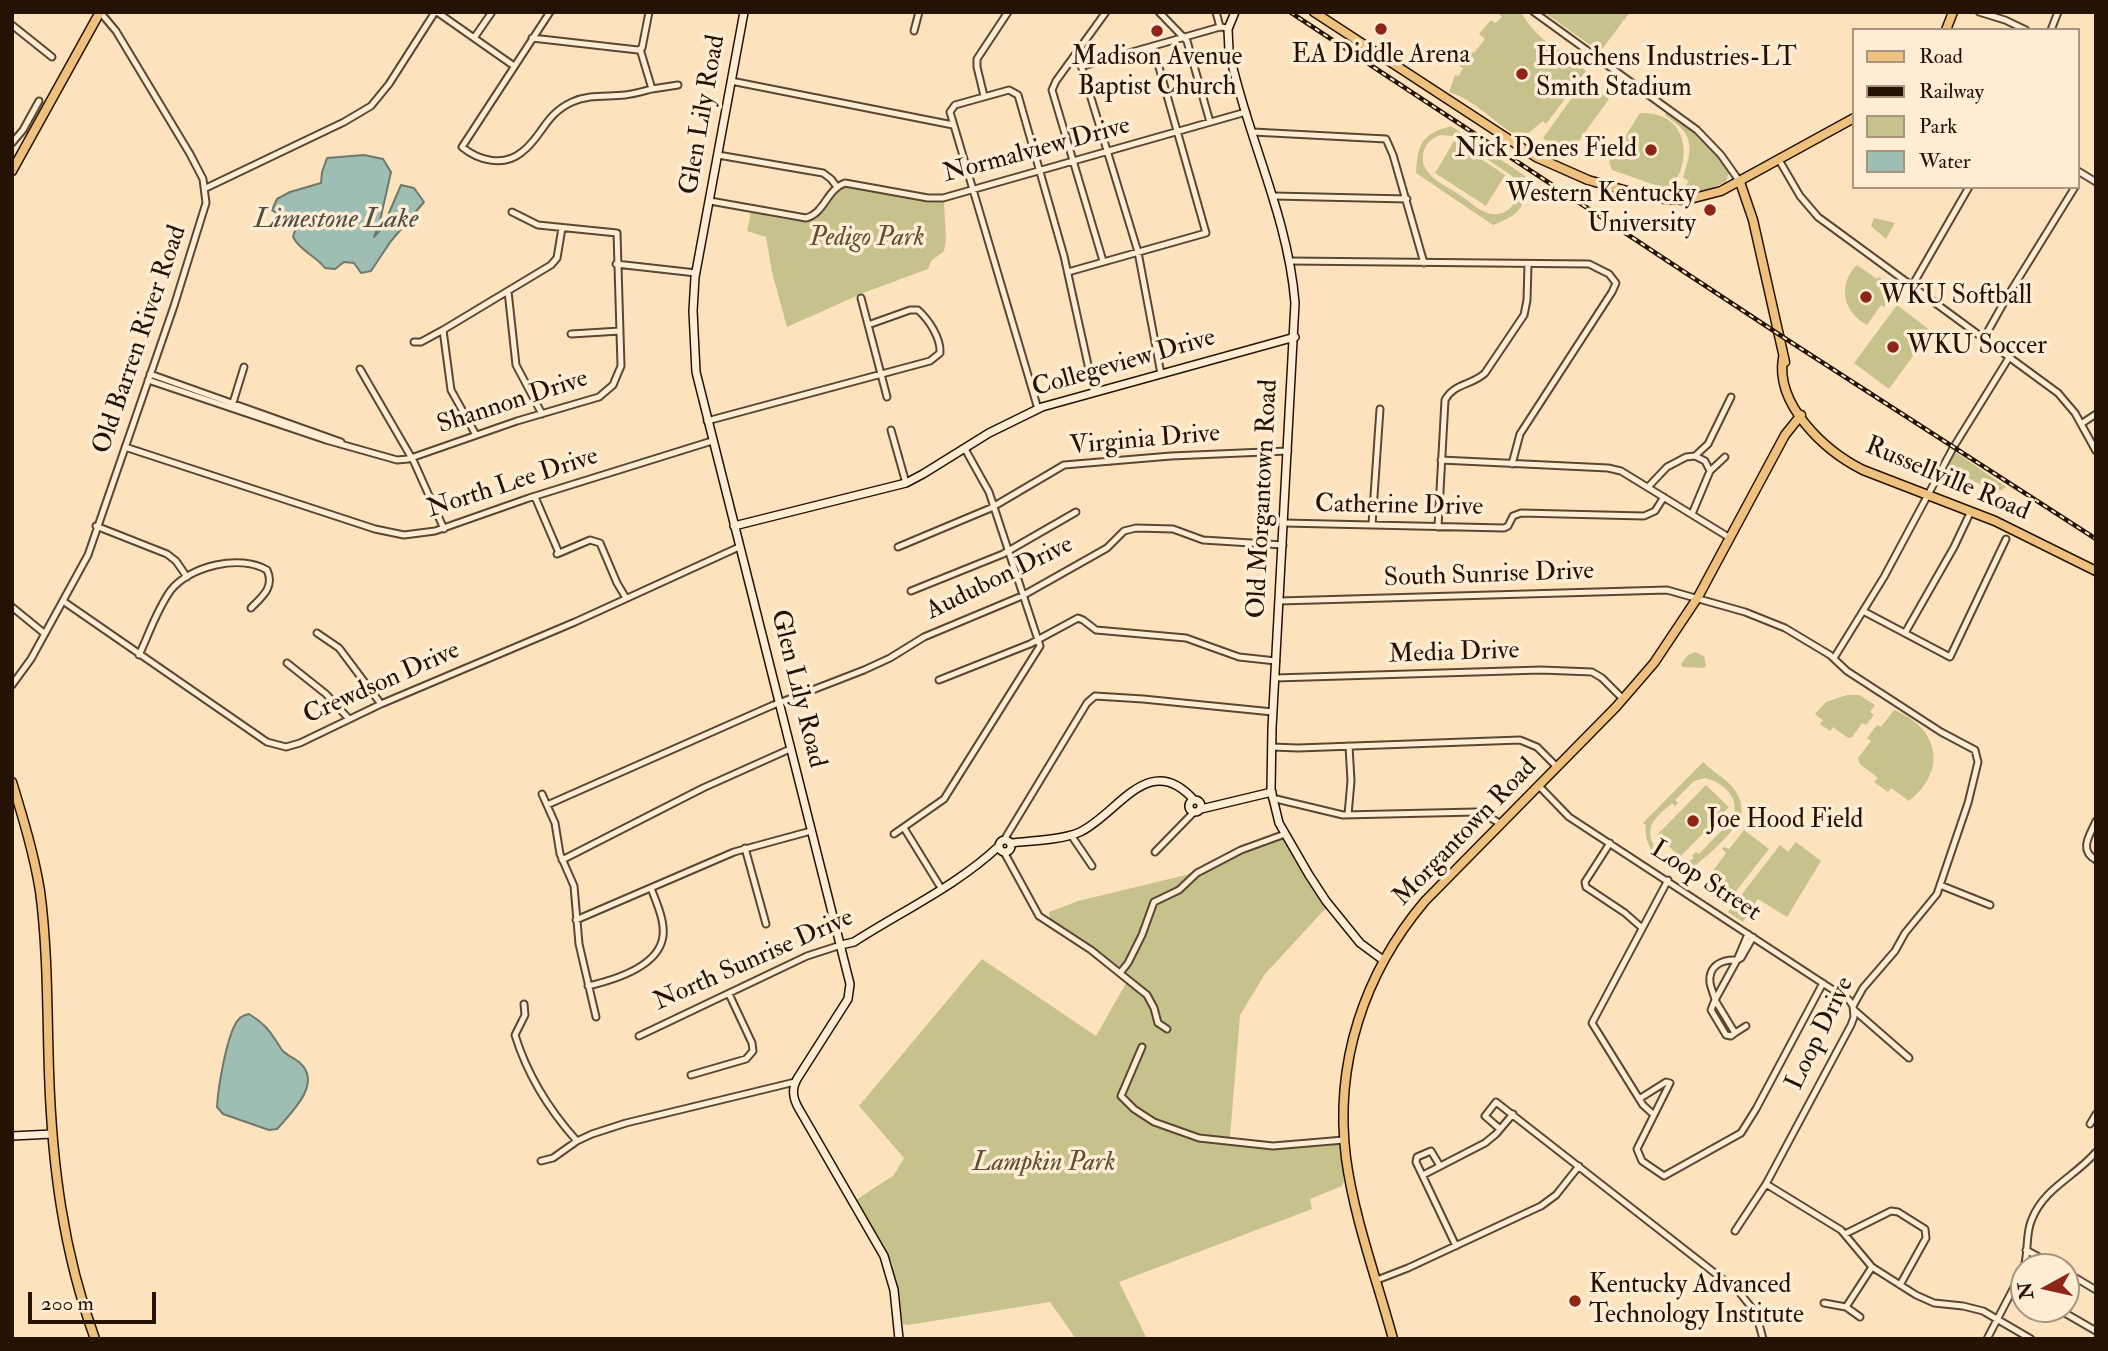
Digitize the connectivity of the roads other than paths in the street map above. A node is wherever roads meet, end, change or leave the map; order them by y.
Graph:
1 (100, 12) edge
2 (436, 12) edge
3 (492, 12) edge
4 (550, 12) edge
5 (649, 12) edge
6 (744, 12) edge
7 (919, 12) edge
8 (1008, 12) edge
9 (1094, 12) edge
10 (1159, 12) edge
11 (1216, 12) edge
12 (1235, 12) edge
13 (1314, 12) edge
14 (1534, 12) edge
15 (1979, 12) edge
16 (1104, 15) edge
17 (12, 25) edge
18 (1220, 27) junction
19 (1229, 28) junction
20 (2022, 28) edge
21 (914, 31) dead end
22 (1184, 37) junction
23 (474, 38) junction
24 (532, 38) junction
25 (1153, 46) junction
26 (641, 49) junction
27 (1077, 52) junction
28 (52, 57) dead end
29 (514, 66) junction
30 (1083, 66) junction
31 (731, 81) junction
32 (677, 85) dead end
33 (652, 89) junction
34 (984, 96) junction
35 (39, 101) dead end
36 (1246, 112) junction
37 (1853, 119) edge
38 (1210, 122) junction
39 (953, 125) junction
40 (1178, 132) junction
41 (1253, 132) junction
42 (12, 144) edge
43 (1109, 152) junction
44 (718, 155) junction
45 (1779, 160) junction
46 (1074, 161) junction
47 (2096, 170) edge
48 (12, 171) edge
49 (1039, 171) junction
50 (2080, 172) edge
51 (2093, 180) edge
52 (1740, 183) junction
53 (837, 187) junction
54 (206, 188) junction
55 (1968, 189) edge
56 (2074, 189) edge
57 (972, 191) junction
58 (1274, 196) junction
59 (1407, 199) junction
60 (710, 201) junction
61 (512, 212) dead end
62 (562, 228) junction
63 (1138, 252) junction
64 (1103, 261) junction
65 (1289, 261) junction
66 (1424, 263) junction
67 (616, 264) junction
68 (1528, 264) junction
69 (1068, 272) junction
70 (696, 273) junction
71 (1912, 286) junction
72 (508, 291) junction
73 (861, 298) dead end
74 (868, 325) junction
75 (443, 330) junction
76 (620, 331) junction
77 (571, 334) dead end
78 (1295, 337) junction
79 (1984, 338) junction
80 (414, 342) dead end
81 (2010, 356) junction
82 (244, 367) dead end
83 (360, 369) dead end
84 (881, 373) junction
85 (1161, 374) junction
86 (149, 377) junction
87 (1094, 392) junction
88 (887, 397) dead end
89 (1731, 397) dead end
90 (232, 406) junction
91 (1038, 408) junction
92 (1380, 409) dead end
93 (1799, 412) junction
94 (542, 414) junction
95 (2096, 414) edge
96 (707, 421) junction
97 (2081, 424) junction
98 (891, 430) dead end
99 (476, 435) junction
100 (712, 441) junction
101 (125, 447) junction
102 (965, 449) junction
103 (1289, 451) junction
104 (2096, 452) edge
105 (1695, 456) junction
106 (411, 457) junction
107 (1725, 457) dead end
108 (1441, 460) junction
109 (1512, 464) junction
110 (1710, 471) junction
111 (906, 483) junction
112 (1648, 486) junction
113 (1928, 494) junction
114 (535, 496) junction
115 (1664, 497) junction
116 (994, 506) junction
117 (1971, 511) junction
118 (1076, 512) dead end
119 (1692, 514) junction
120 (1284, 523) junction
121 (1373, 525) junction
122 (96, 526) junction
123 (734, 526) junction
124 (1438, 527) junction
125 (444, 529) junction
126 (1730, 538) junction
127 (2006, 539) dead end
128 (1283, 545) junction
129 (739, 547) junction
130 (898, 547) dead end
131 (1009, 550) junction
132 (2096, 571) edge
133 (187, 578) junction
134 (911, 591) dead end
135 (1024, 595) junction
136 (1698, 597) junction
137 (626, 598) junction
138 (63, 601) junction
139 (1279, 601) junction
140 (12, 607) edge
141 (251, 608) dead end
142 (1863, 611) junction
143 (317, 632) dead end
144 (1905, 633) junction
145 (45, 634) junction
146 (1039, 639) junction
147 (139, 655) junction
148 (1834, 658) junction
149 (1276, 661) junction
150 (286, 663) dead end
151 (1275, 678) junction
152 (939, 680) dead end
153 (12, 685) edge
154 (1623, 699) junction
155 (778, 702) junction
156 (381, 704) junction
157 (1273, 712) junction
158 (349, 719) junction
159 (1929, 724) joint
160 (1349, 746) junction
161 (1272, 747) junction
162 (790, 749) junction
163 (1557, 767) junction
164 (12, 782) edge
165 (1539, 786) junction
166 (542, 794) dead end
167 (1272, 795) junction
168 (547, 805) junction
169 (1195, 806) junction
170 (1348, 815) junction
171 (2096, 821) edge
172 (1501, 824) junction
173 (904, 828) junction
174 (811, 831) junction
175 (894, 834) dead end
176 (1286, 834) junction
177 (1071, 835) junction
178 (1610, 843) junction
179 (1006, 846) junction
180 (745, 848) junction
181 (1155, 852) dead end
182 (2093, 858) edge
183 (562, 860) junction
184 (1092, 866) dead end
185 (1668, 880) junction
186 (1940, 885) junction
187 (651, 888) junction
188 (941, 888) junction
189 (1990, 905) dead end
190 (576, 920) junction
191 (766, 924) dead end
192 (1642, 928) junction
193 (1751, 935) junction
194 (841, 945) junction
195 (1383, 960) junction
196 (1737, 960) junction
197 (1119, 973) junction
198 (1823, 983) junction
199 (588, 986) junction
200 (1713, 991) junction
201 (1720, 991) junction
202 (729, 994) junction
203 (1716, 1000) junction
204 (524, 1004) dead end
205 (1853, 1008) junction
206 (596, 1017) dead end
207 (1746, 1026) dead end
208 (1167, 1030) dead end
209 (639, 1036) dead end
210 (1142, 1047) dead end
211 (1909, 1058) dead end
212 (691, 1075) dead end
213 (795, 1082) junction
214 (1639, 1099) junction
215 (1513, 1114) junction
216 (2096, 1114) edge
217 (1654, 1115) junction
218 (2090, 1124) dead end
219 (1500, 1129) junction
220 (52, 1134) junction
221 (12, 1136) edge
222 (1344, 1140) junction
223 (577, 1142) junction
224 (2096, 1152) edge
225 (541, 1161) dead end
226 (1440, 1166) junction
227 (1579, 1166) junction
228 (1423, 1175) junction
229 (1766, 1184) junction
230 (1735, 1231) dead end
231 (1845, 1234) junction
232 (1456, 1246) junction
233 (2026, 1250) junction
234 (2026, 1253) edge
235 (2031, 1253) edge
236 (1872, 1267) junction
237 (1377, 1280) junction
238 (2080, 1280) edge
239 (1900, 1285) junction
240 (2096, 1289) edge
241 (2010, 1296) edge
242 (1824, 1303) dead end
243 (1846, 1307) junction
244 (1860, 1317) dead end
245 (1998, 1319) junction
246 (2080, 1322) edge
247 (2096, 1331) edge
248 (95, 1339) edge
249 (899, 1339) edge
250 (1393, 1339) edge
251 (1763, 1339) edge
252 (1987, 1339) edge
253 (2031, 1339) edge

1 - 48 main road
1 - 54 street
2 - 23 street
2 - 54 street
3 - 23 street
4 - 24 street
5 - 26 street
6 - 31 street, Glen Lily Road
7 - 21 street
8 - 34 street
9 - 16 street
10 - 22 street
11 - 18 street
12 - 19 street, Old Morgantown Road
13 - 52 main road
14 - 52 street
15 - 20 street
16 - 27 street
17 - 28 street
18 - 19 street
18 - 22 street
19 - 36 street, Old Morgantown Road
22 - 25 street
22 - 38 street
23 - 29 street
24 - 26 street
24 - 29 street
25 - 30 street
25 - 40 street
26 - 33 street
27 - 30 street
27 - 46 street
29 - 33 street
30 - 43 street
31 - 39 street
31 - 44 street, Glen Lily Road
32 - 33 street
34 - 39 street
34 - 49 street
35 - 42 street
36 - 38 street, Normalview Drive
36 - 41 street, Old Morgantown Road
37 - 45 main road
38 - 40 street, Normalview Drive
39 - 57 street
40 - 43 street, Normalview Drive
40 - 63 street
41 - 58 street, Old Morgantown Road
41 - 59 street
43 - 46 street, Normalview Drive
43 - 63 street
44 - 53 street, Normalview Drive
44 - 60 street, Glen Lily Road
45 - 52 main road
45 - 71 street
46 - 49 street, Normalview Drive
46 - 64 street
47 - 51 street
49 - 57 street, Normalview Drive
49 - 69 street
50 - 51 street
52 - 93 main road, Russellville Road
53 - 57 street, Normalview Drive
53 - 60 street
54 - 86 street, Old Barren River Road
55 - 71 street
56 - 79 street
57 - 91 street
58 - 59 street
58 - 65 street, Old Morgantown Road
59 - 66 street
60 - 70 street, Glen Lily Road
61 - 62 street
62 - 67 street, Shannon Drive
62 - 72 street
63 - 64 street
63 - 85 street
64 - 69 street
65 - 66 street
65 - 78 street, Old Morgantown Road
66 - 68 street
67 - 70 street
67 - 76 street, Shannon Drive
68 - 108 street
68 - 109 street
69 - 87 street
70 - 96 street, Glen Lily Road
71 - 79 street
72 - 75 street
72 - 94 street
73 - 74 street
74 - 84 street
74 - 84 street
75 - 80 street
75 - 99 street
76 - 77 street
76 - 94 street, Shannon Drive
78 - 85 street, Collegeview Drive
78 - 103 street, Old Morgantown Road
79 - 81 street
81 - 97 street
81 - 113 street
82 - 90 street
83 - 106 street
84 - 88 street
84 - 96 street
85 - 87 street, Collegeview Drive
86 - 90 street, Shannon Drive
86 - 101 street, Old Barren River Road
87 - 91 street, Collegeview Drive
89 - 105 street
90 - 106 street, Shannon Drive
91 - 102 street, Collegeview Drive
92 - 121 street
93 - 113 main road, Russellville Road
93 - 126 main road, Morgantown Road
94 - 99 street, Shannon Drive
95 - 97 street
96 - 100 street, Glen Lily Road
97 - 104 street
98 - 111 street
99 - 106 street, Shannon Drive
100 - 114 street, North Lee Drive
100 - 123 street, Glen Lily Road
101 - 122 street, Old Barren River Road
101 - 125 street, North Lee Drive
102 - 111 street, Collegeview Drive
102 - 116 street
103 - 116 street, Virginia Drive
103 - 120 street, Old Morgantown Road
105 - 110 street
105 - 112 street
106 - 125 street
107 - 110 street
108 - 109 street
108 - 124 street
109 - 112 street
110 - 119 street
111 - 123 street, Collegeview Drive
112 - 115 street
113 - 117 main road, Russellville Road
113 - 142 street
114 - 125 street, North Lee Drive
114 - 137 street
115 - 119 street
115 - 124 street, Catherine Drive
116 - 130 street, Virginia Drive
116 - 131 street
117 - 132 main road, Russellville Road
117 - 144 street
118 - 131 street
119 - 126 street
120 - 121 street, Catherine Drive
120 - 128 street, Old Morgantown Road
121 - 124 street, Catherine Drive
122 - 133 street
122 - 138 street, Old Barren River Road
123 - 129 street, Glen Lily Road
126 - 136 main road, Morgantown Road
127 - 144 street
128 - 135 street, Audubon Drive
128 - 139 street, Old Morgantown Road
129 - 137 street, Crewdson Drive
129 - 155 street, Glen Lily Road
131 - 134 street
131 - 135 street
133 - 141 street
133 - 147 street
135 - 146 street
135 - 155 street, Audubon Drive
136 - 139 street, South Sunrise Drive
136 - 148 street, South Sunrise Drive
136 - 154 main road, Morgantown Road
137 - 156 street, Crewdson Drive
138 - 145 street, Old Barren River Road
138 - 147 street, Crewdson Drive
139 - 149 street, Old Morgantown Road
140 - 145 street
142 - 144 street
142 - 148 street
143 - 156 street
145 - 153 street, Old Barren River Road
146 - 149 street
146 - 152 street
146 - 173 street
147 - 158 street, Crewdson Drive
148 - 159 street, South Sunrise Drive
149 - 151 street, Old Morgantown Road
150 - 158 street
151 - 154 street, Media Drive
151 - 157 street, Old Morgantown Road
154 - 163 main road, Morgantown Road
155 - 162 street, Glen Lily Road
155 - 168 street, Audubon Drive
156 - 158 street, Crewdson Drive
157 - 161 street, Old Morgantown Road
157 - 179 street
159 - 186 street, Loop Drive
160 - 161 street
160 - 163 street
160 - 170 street
161 - 167 street, Old Morgantown Road
162 - 174 street, Glen Lily Road
162 - 183 street
163 - 165 main road, Morgantown Road
164 - 220 main road
165 - 172 main road, Morgantown Road
165 - 178 street, Loop Street
166 - 168 street
167 - 169 street
167 - 170 street
167 - 176 street, Old Morgantown Road
168 - 183 street
169 - 177 street
169 - 181 street
170 - 172 street
171 - 182 street
172 - 195 main road, Morgantown Road
173 - 175 street
173 - 188 street
174 - 180 street
174 - 194 street, Glen Lily Road
176 - 195 street, Old Morgantown Road
176 - 197 street
177 - 179 street, North Sunrise Drive
177 - 184 street
178 - 185 street, Loop Street
178 - 192 street
179 - 188 street, North Sunrise Drive
179 - 197 street
180 - 187 street
180 - 191 street
183 - 190 street
185 - 192 street
185 - 193 street, Loop Street
186 - 189 street
186 - 205 street, Loop Drive
187 - 190 street
187 - 199 street
188 - 194 street, North Sunrise Drive
190 - 199 street
192 - 214 street
193 - 196 street
193 - 198 street, Loop Street
194 - 202 street, North Sunrise Drive
194 - 213 street, Glen Lily Road
195 - 222 main road, Morgantown Road
196 - 200 street
196 - 201 street
197 - 208 street
198 - 205 street, Loop Street
198 - 217 street
199 - 206 street
200 - 201 street
200 - 203 street
201 - 203 street
202 - 209 street, North Sunrise Drive
202 - 212 street
203 - 207 street
204 - 223 street
205 - 211 street, Loop Street
205 - 229 street, Loop Drive
210 - 222 street
213 - 223 street
213 - 249 street
214 - 217 street
214 - 217 street
215 - 219 street
215 - 219 street
215 - 227 street
216 - 218 street
219 - 226 street
220 - 221 street
220 - 248 main road
222 - 237 main road, Morgantown Road
223 - 225 street
224 - 233 street
226 - 228 street
226 - 228 street
227 - 232 street
227 - 251 street
228 - 232 street
229 - 230 street, Loop Drive
229 - 231 street
231 - 236 street
231 - 239 street
232 - 237 street
233 - 234 street
233 - 235 street
236 - 239 street
236 - 243 street
237 - 250 main road, Morgantown Road
238 - 240 street
239 - 245 street
241 - 245 street
242 - 243 street
243 - 244 street
245 - 252 street
245 - 253 street
246 - 247 street

